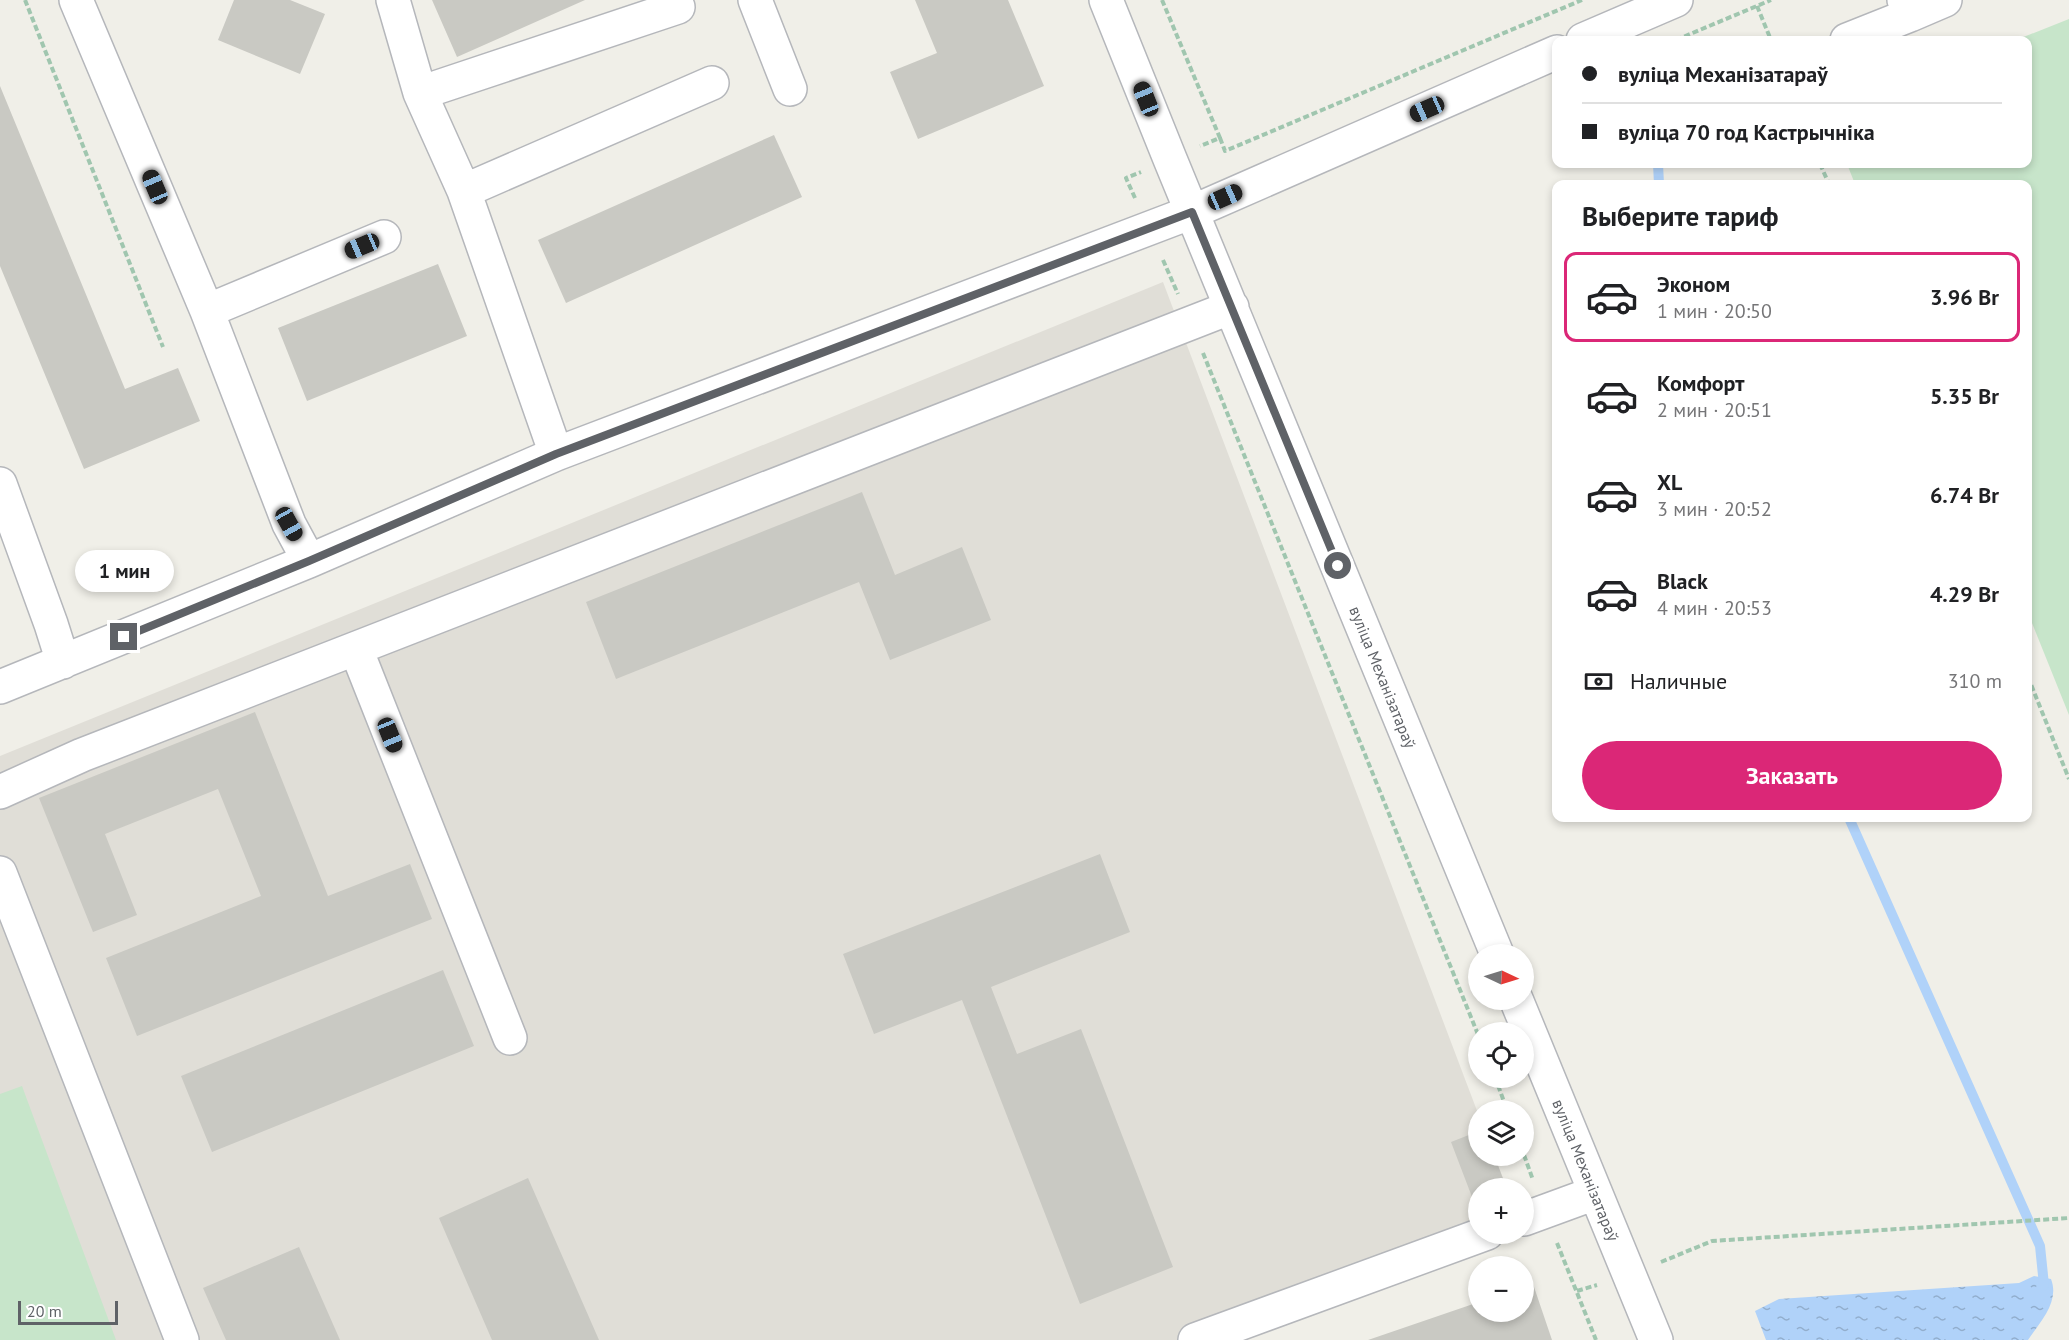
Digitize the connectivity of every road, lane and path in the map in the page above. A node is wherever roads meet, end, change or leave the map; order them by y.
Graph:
1 (25, 0) edge
2 (76, 0) edge
3 (393, 0) edge
4 (755, 0) edge
5 (1106, 0) edge
6 (1582, 0) edge
7 (1676, 0) edge
8 (1770, 0) edge
9 (1945, 0) edge
10 (1757, 6) junction
11 (678, 7) dead end
12 (1907, 7) edge
13 (1591, 36) edge
14 (1686, 36) edge
15 (1769, 36) edge
16 (1854, 36) edge
17 (1552, 54) edge
18 (712, 83) dead end
19 (790, 89) dead end
20 (420, 93) junction
21 (1220, 138) dead end
22 (464, 190) junction
23 (1192, 212) junction
24 (384, 237) dead end
25 (1164, 262) dead end
26 (1232, 307) junction
27 (207, 311) junction
28 (1191, 323) junction
29 (163, 347) dead end
30 (556, 454) junction
31 (0, 484) edge
32 (309, 561) junction
33 (356, 649) junction
34 (63, 662) junction
35 (0, 687) edge
36 (2032, 687) edge
37 (2069, 779) edge
38 (0, 792) edge
39 (0, 873) edge
40 (1493, 944) edge
41 (1520, 1010) edge
42 (1473, 1022) edge
43 (510, 1038) dead end
44 (1595, 1193) junction
45 (1534, 1216) edge
46 (2069, 1218) edge
47 (1468, 1240) edge
48 (1629, 1275) junction
49 (1577, 1291) junction
50 (182, 1340) edge
51 (1195, 1340) edge
52 (1596, 1340) edge
53 (1656, 1340) edge

1 - 29 path
2 - 27 street
3 - 20 street
4 - 19 street
5 - 23 street, вуліца Механізатараў
6 - 21 path
7 - 13 street
8 - 10 path
9 - 12 street
10 - 14 path
10 - 15 path
11 - 20 street
12 - 16 street
17 - 23 street
18 - 22 street
20 - 22 street
22 - 30 street
23 - 26 street, вуліца Механізатараў
23 - 30 street
24 - 27 street
25 - 28 path
26 - 28 street
26 - 40 street, вуліца Механізатараў
27 - 32 street
28 - 33 street
28 - 42 path
30 - 32 street
31 - 34 street
32 - 34 street
33 - 38 street
33 - 43 street
34 - 35 street
36 - 37 path
39 - 50 street
41 - 44 street, вуліца Механізатараў
44 - 45 street
44 - 48 street, вуліца Механізатараў
45 - 49 path
46 - 48 path
47 - 51 street
48 - 49 path
48 - 53 street, вуліца Механізатараў
49 - 52 path

